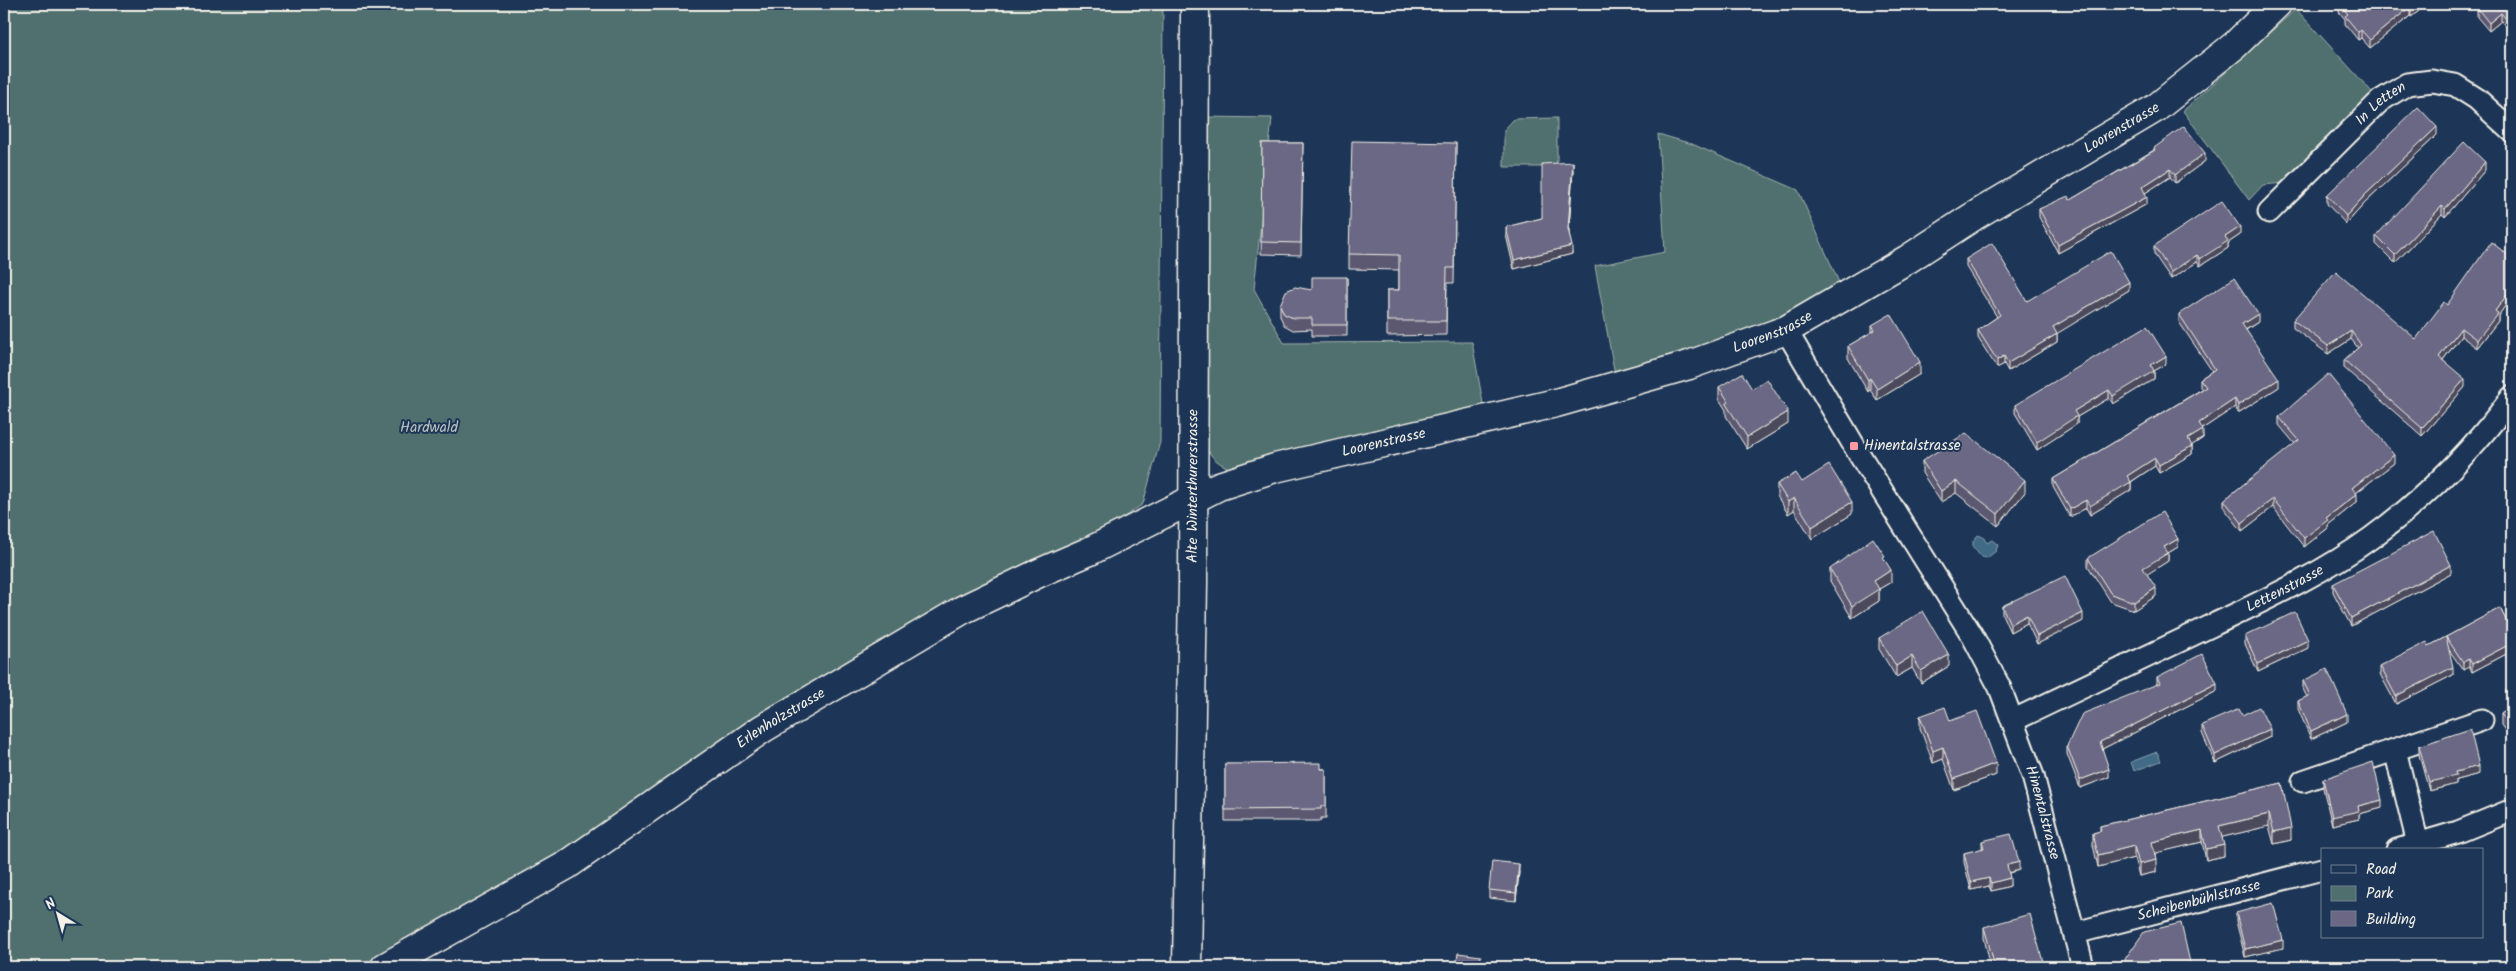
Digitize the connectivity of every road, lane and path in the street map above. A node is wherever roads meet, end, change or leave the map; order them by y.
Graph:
1 (1195, 4) edge
2 (2277, 4) edge
3 (2512, 131) edge
4 (2269, 212) dead end
5 (1786, 330) junction
6 (2512, 397) edge
7 (1193, 500) junction
8 (2014, 720) junction
9 (2482, 720) dead end
10 (2395, 750) junction
11 (2303, 782) dead end
12 (2512, 810) edge
13 (2418, 844) junction
14 (2404, 848) edge
15 (2321, 869) edge
16 (2075, 933) junction
17 (384, 967) edge
18 (1187, 967) edge
19 (2083, 967) edge

1 - 7 street, Alte Winterthurerstrasse
2 - 5 street, Loorenstrasse
3 - 4 street, In Letten
5 - 7 street, Loorenstrasse
5 - 8 street, Hinentalstrasse
6 - 8 street, Lettenstrasse
7 - 17 street, Erlenholzstrasse
7 - 18 street, Alte Winterthurerstrasse
8 - 16 street, Hinentalstrasse
9 - 10 street
10 - 11 street
10 - 13 street
12 - 13 street
13 - 14 street
15 - 16 street, Scheibenbühlstrasse
16 - 19 street, Hinentalstrasse

